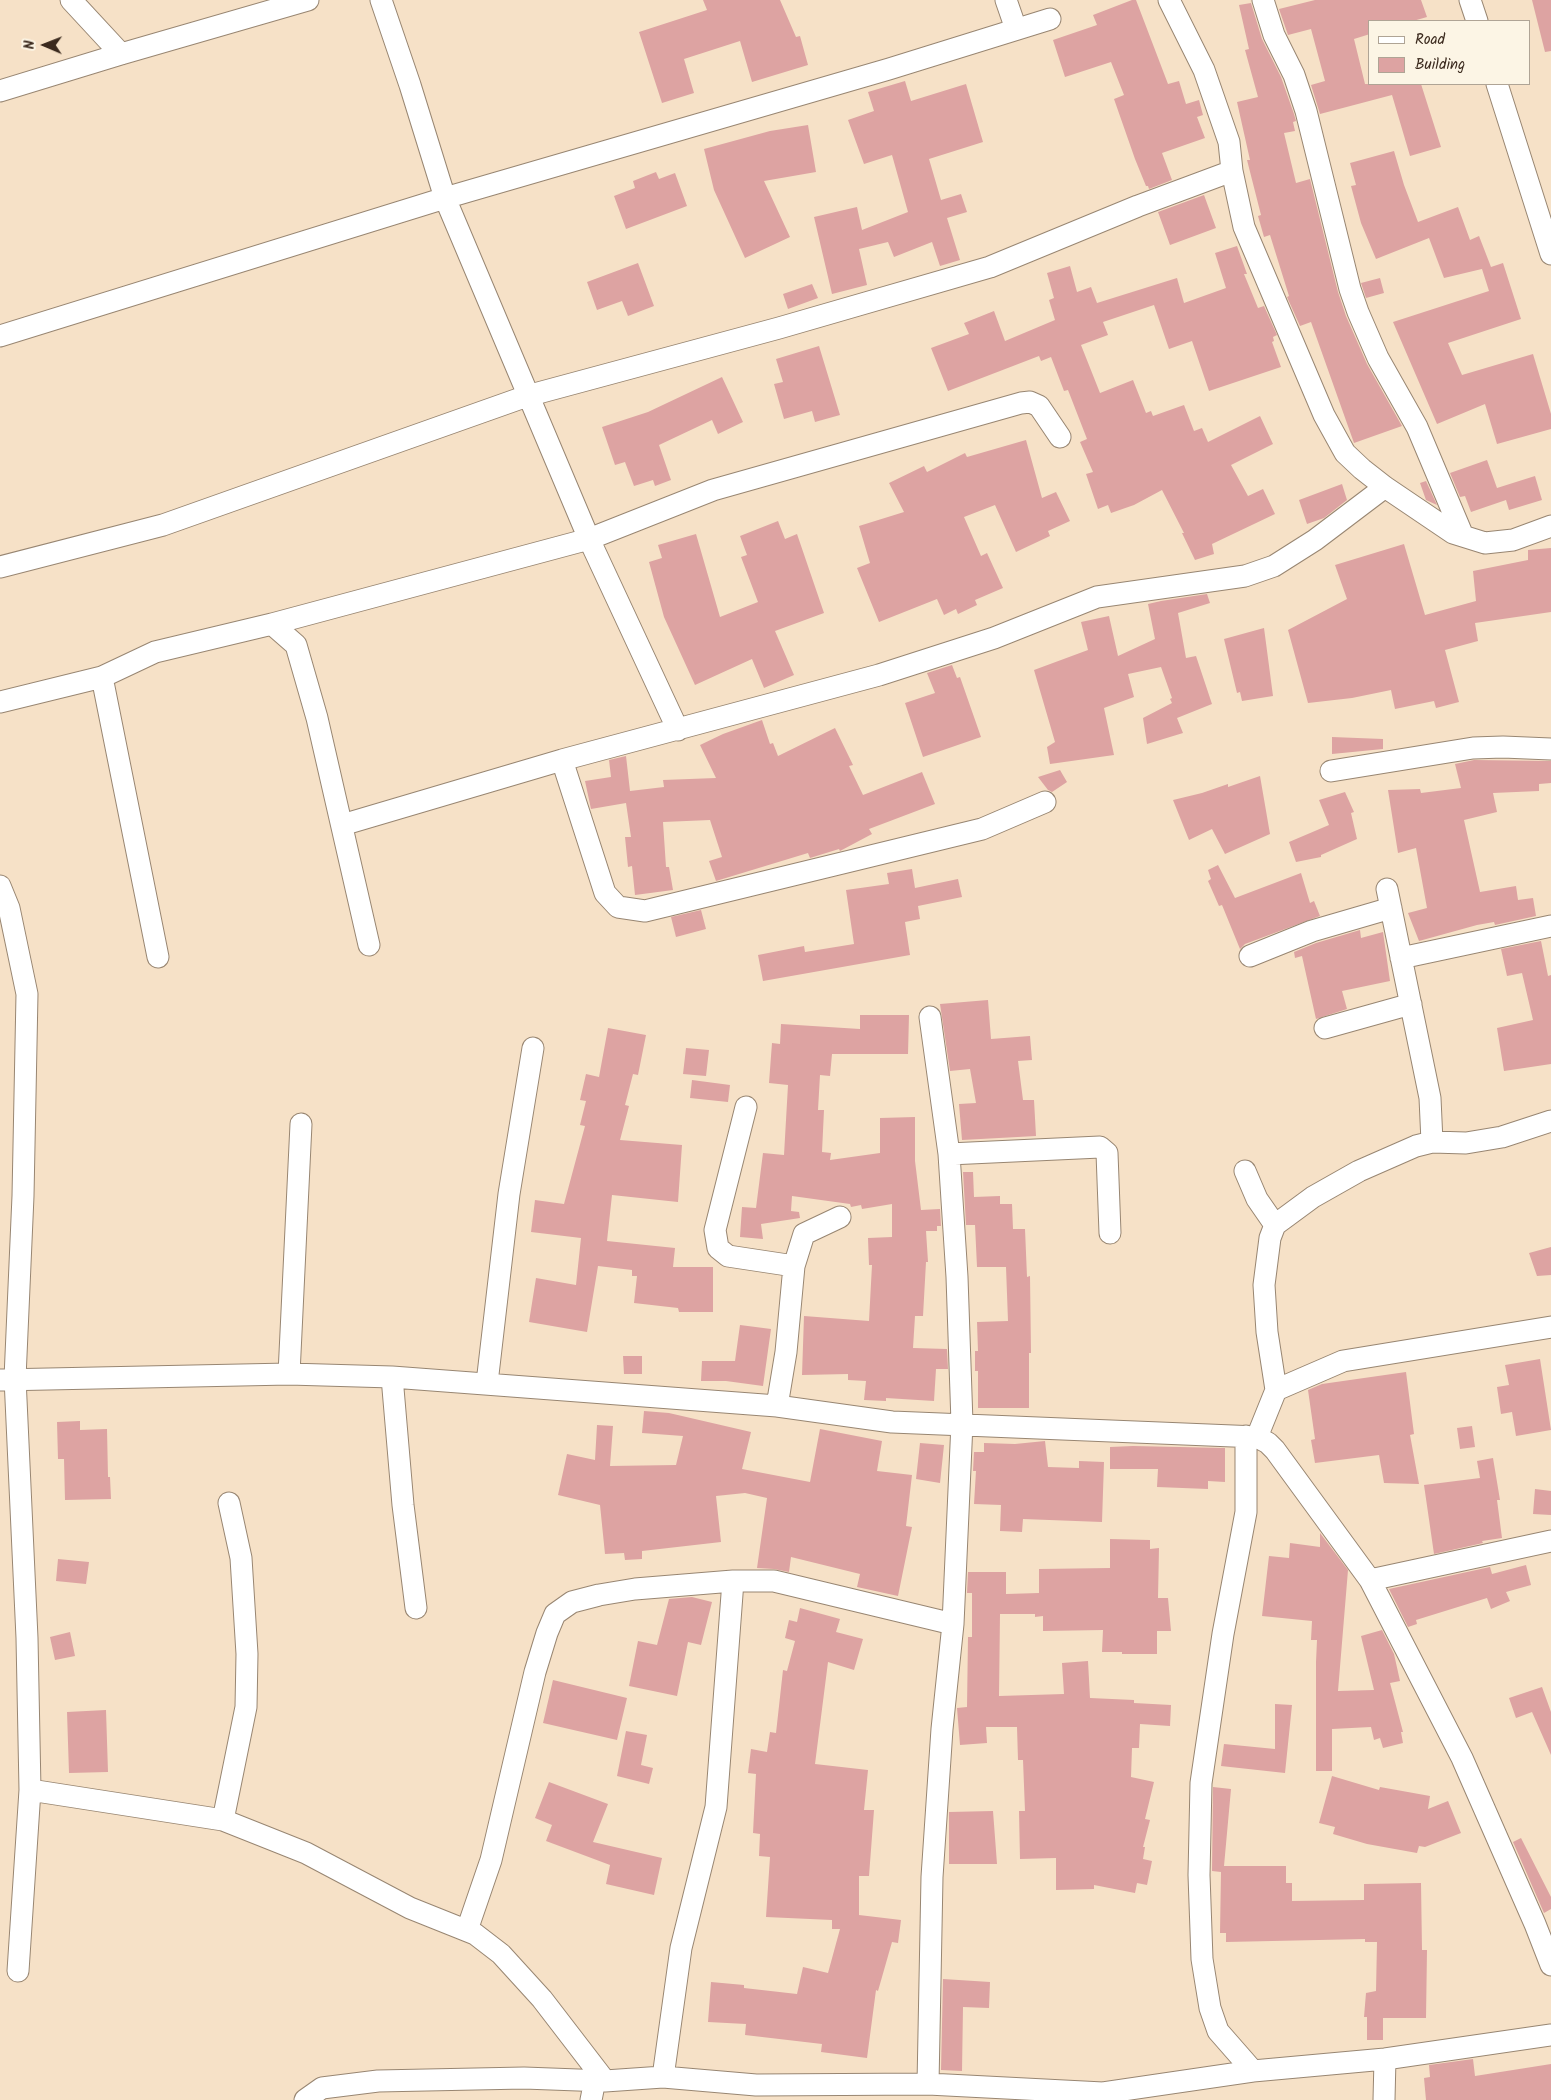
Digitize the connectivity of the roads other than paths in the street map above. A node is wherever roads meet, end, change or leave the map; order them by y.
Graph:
1 (71, 0) edge
2 (308, 0) edge
3 (381, 0) edge
4 (1006, 0) edge
5 (1170, 0) edge
6 (1263, 0) edge
7 (1470, 0) edge
8 (287, 3) edge
9 (1050, 19) dead end
10 (1477, 20) edge
11 (1016, 30) junction
12 (121, 54) junction
13 (1497, 85) edge
14 (0, 92) edge
15 (1232, 171) junction
16 (445, 198) junction
17 (1551, 254) edge
18 (0, 336) edge
19 (527, 396) junction
20 (1060, 437) dead end
21 (1385, 487) junction
22 (1551, 526) edge
23 (1463, 536) junction
24 (589, 539) junction
25 (0, 567) edge
26 (272, 624) junction
27 (102, 677) junction
28 (0, 702) edge
29 (678, 730) junction
30 (1551, 749) edge
31 (562, 760) junction
32 (1331, 771) dead end
33 (1045, 802) dead end
34 (342, 825) junction
35 (0, 886) edge
36 (1551, 926) edge
37 (370, 945) dead end
38 (1250, 956) dead end
39 (158, 957) dead end
40 (1401, 958) junction
41 (1411, 1004) junction
42 (930, 1017) dead end
43 (1325, 1028) dead end
44 (533, 1048) dead end
45 (746, 1107) dead end
46 (1551, 1121) edge
47 (301, 1124) dead end
48 (1432, 1142) junction
49 (949, 1154) junction
50 (1245, 1171) dead end
51 (840, 1217) dead end
52 (1275, 1225) junction
53 (1110, 1233) dead end
54 (794, 1266) junction
55 (1551, 1327) edge
56 (289, 1374) junction
57 (392, 1377) junction
58 (8, 1379) edge
59 (486, 1383) junction
60 (1276, 1390) junction
61 (777, 1406) junction
62 (962, 1423) junction
63 (1252, 1437) junction
64 (229, 1503) dead end
65 (1551, 1541) edge
66 (1370, 1580) junction
67 (733, 1581) junction
68 (416, 1608) dead end
69 (953, 1624) junction
70 (30, 1790) junction
71 (224, 1820) junction
72 (1543, 1922) edge
73 (467, 1930) junction
74 (1551, 1965) edge
75 (18, 1971) dead end
76 (1551, 2035) edge
77 (1384, 2059) junction
78 (1253, 2071) junction
79 (663, 2076) junction
80 (928, 2084) junction
81 (597, 2087) edge
82 (756, 2093) edge
83 (976, 2094) edge
84 (305, 2100) edge
85 (1384, 2100) edge

1 - 12 street
2 - 8 street
3 - 16 street
4 - 11 street
5 - 15 street
6 - 23 street
7 - 10 street
8 - 12 street
9 - 11 street
11 - 16 street
12 - 14 street
13 - 17 street
15 - 19 street
15 - 21 street
16 - 18 street
16 - 19 street
19 - 24 street
19 - 25 street
20 - 24 street
21 - 23 street
21 - 29 street
22 - 23 street
24 - 26 street
24 - 29 street
26 - 27 street
26 - 34 street
27 - 28 street
27 - 39 street
29 - 31 street
30 - 32 street
31 - 33 street
31 - 34 street
34 - 37 street
35 - 58 street
36 - 40 street
38 - 40 street
40 - 41 street
41 - 43 street
41 - 48 street
42 - 49 street
44 - 59 street
45 - 54 street
46 - 48 street
47 - 56 street
48 - 52 street
49 - 53 street
49 - 62 street
50 - 52 street
51 - 54 street
52 - 60 street
54 - 61 street
55 - 60 street
56 - 57 street
56 - 58 street
57 - 59 street
57 - 68 street
58 - 70 street
59 - 61 street
60 - 63 street
61 - 62 street
62 - 63 street
62 - 69 street
63 - 66 street
63 - 78 street
64 - 71 street
65 - 66 street
66 - 72 street
67 - 69 street
67 - 73 street
67 - 79 street
69 - 80 street
70 - 71 street
70 - 75 street
71 - 73 street
72 - 74 street
73 - 81 street
76 - 77 street
77 - 78 street
77 - 85 street
78 - 83 street
79 - 81 street
79 - 82 street
80 - 82 street
80 - 83 street
81 - 84 street

